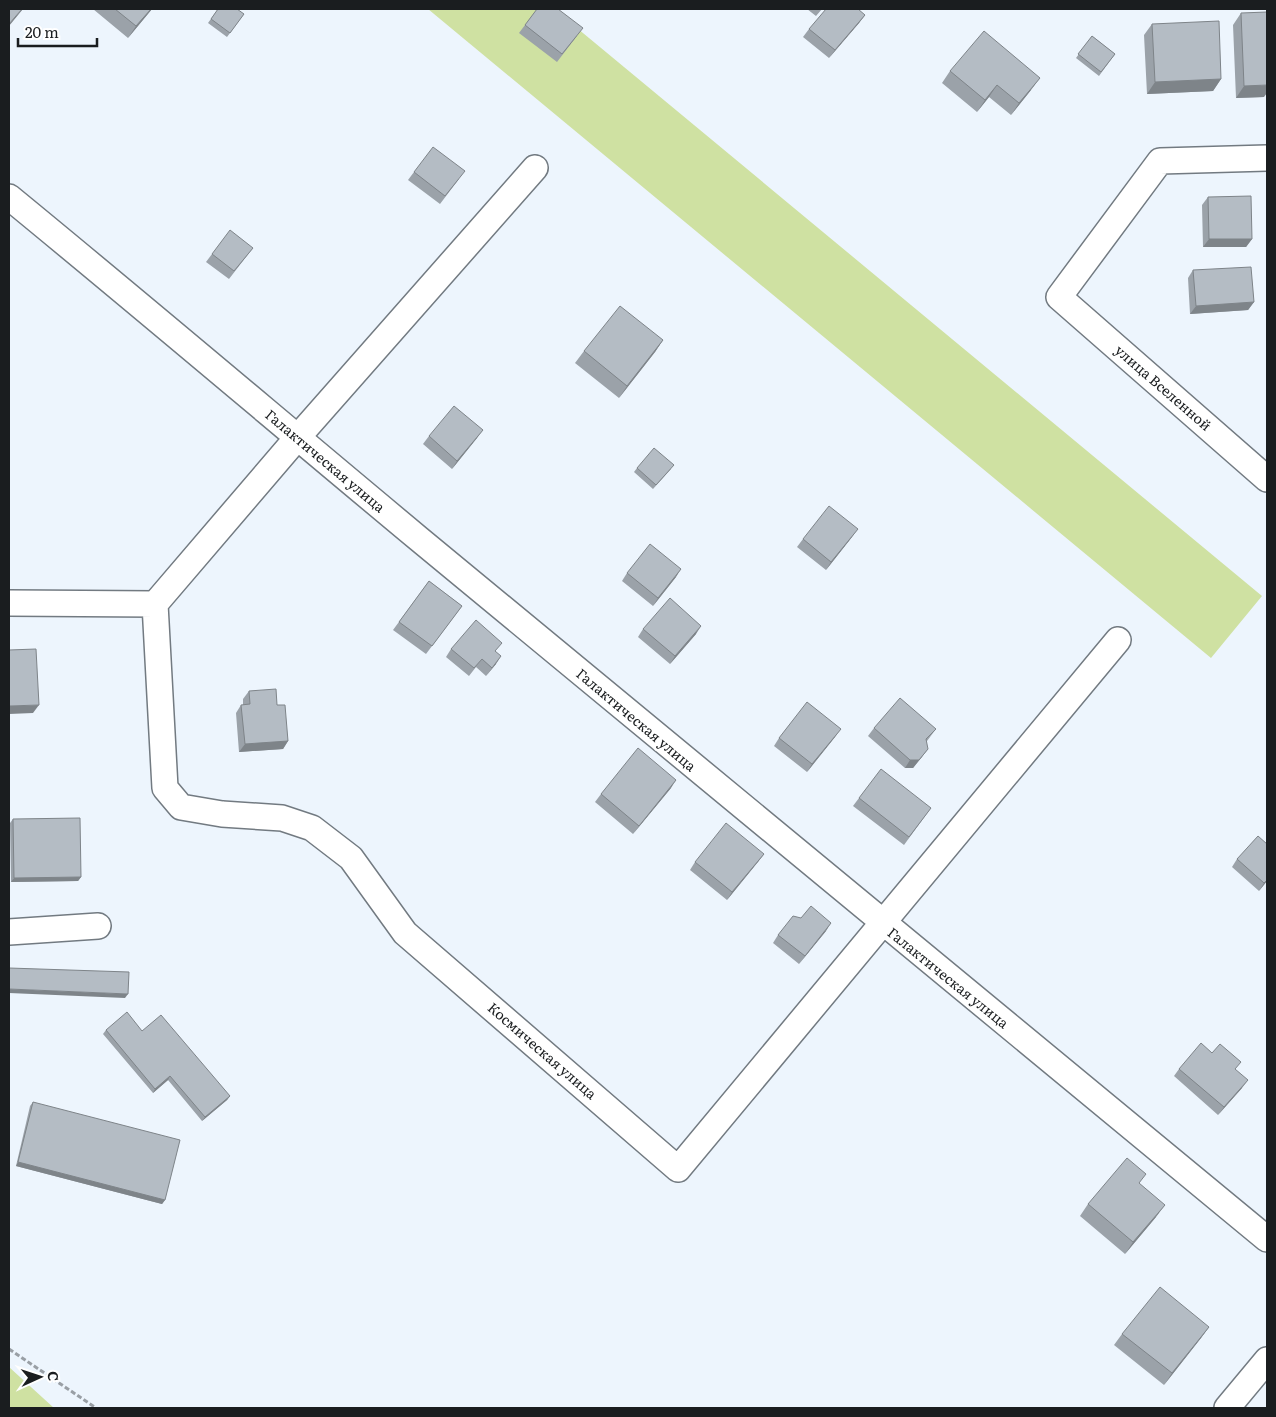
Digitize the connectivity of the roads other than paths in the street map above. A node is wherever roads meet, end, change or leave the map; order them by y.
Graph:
1 (1267, 158) edge
2 (535, 168) dead end
3 (9, 197) edge
4 (297, 438) junction
5 (1267, 479) edge
6 (9, 603) edge
7 (155, 604) junction
8 (1118, 640) dead end
9 (882, 924) junction
10 (98, 926) dead end
11 (9, 932) edge
12 (1267, 1239) edge
13 (1267, 1360) edge
14 (1227, 1408) edge

1 - 5 street, улица Вселенной
2 - 4 street
3 - 4 street, Галактическая улица
4 - 7 street
4 - 9 street, Галактическая улица
6 - 7 street
7 - 9 street, Космическая улица
8 - 9 street
9 - 12 street, Галактическая улица
10 - 11 street
13 - 14 street

